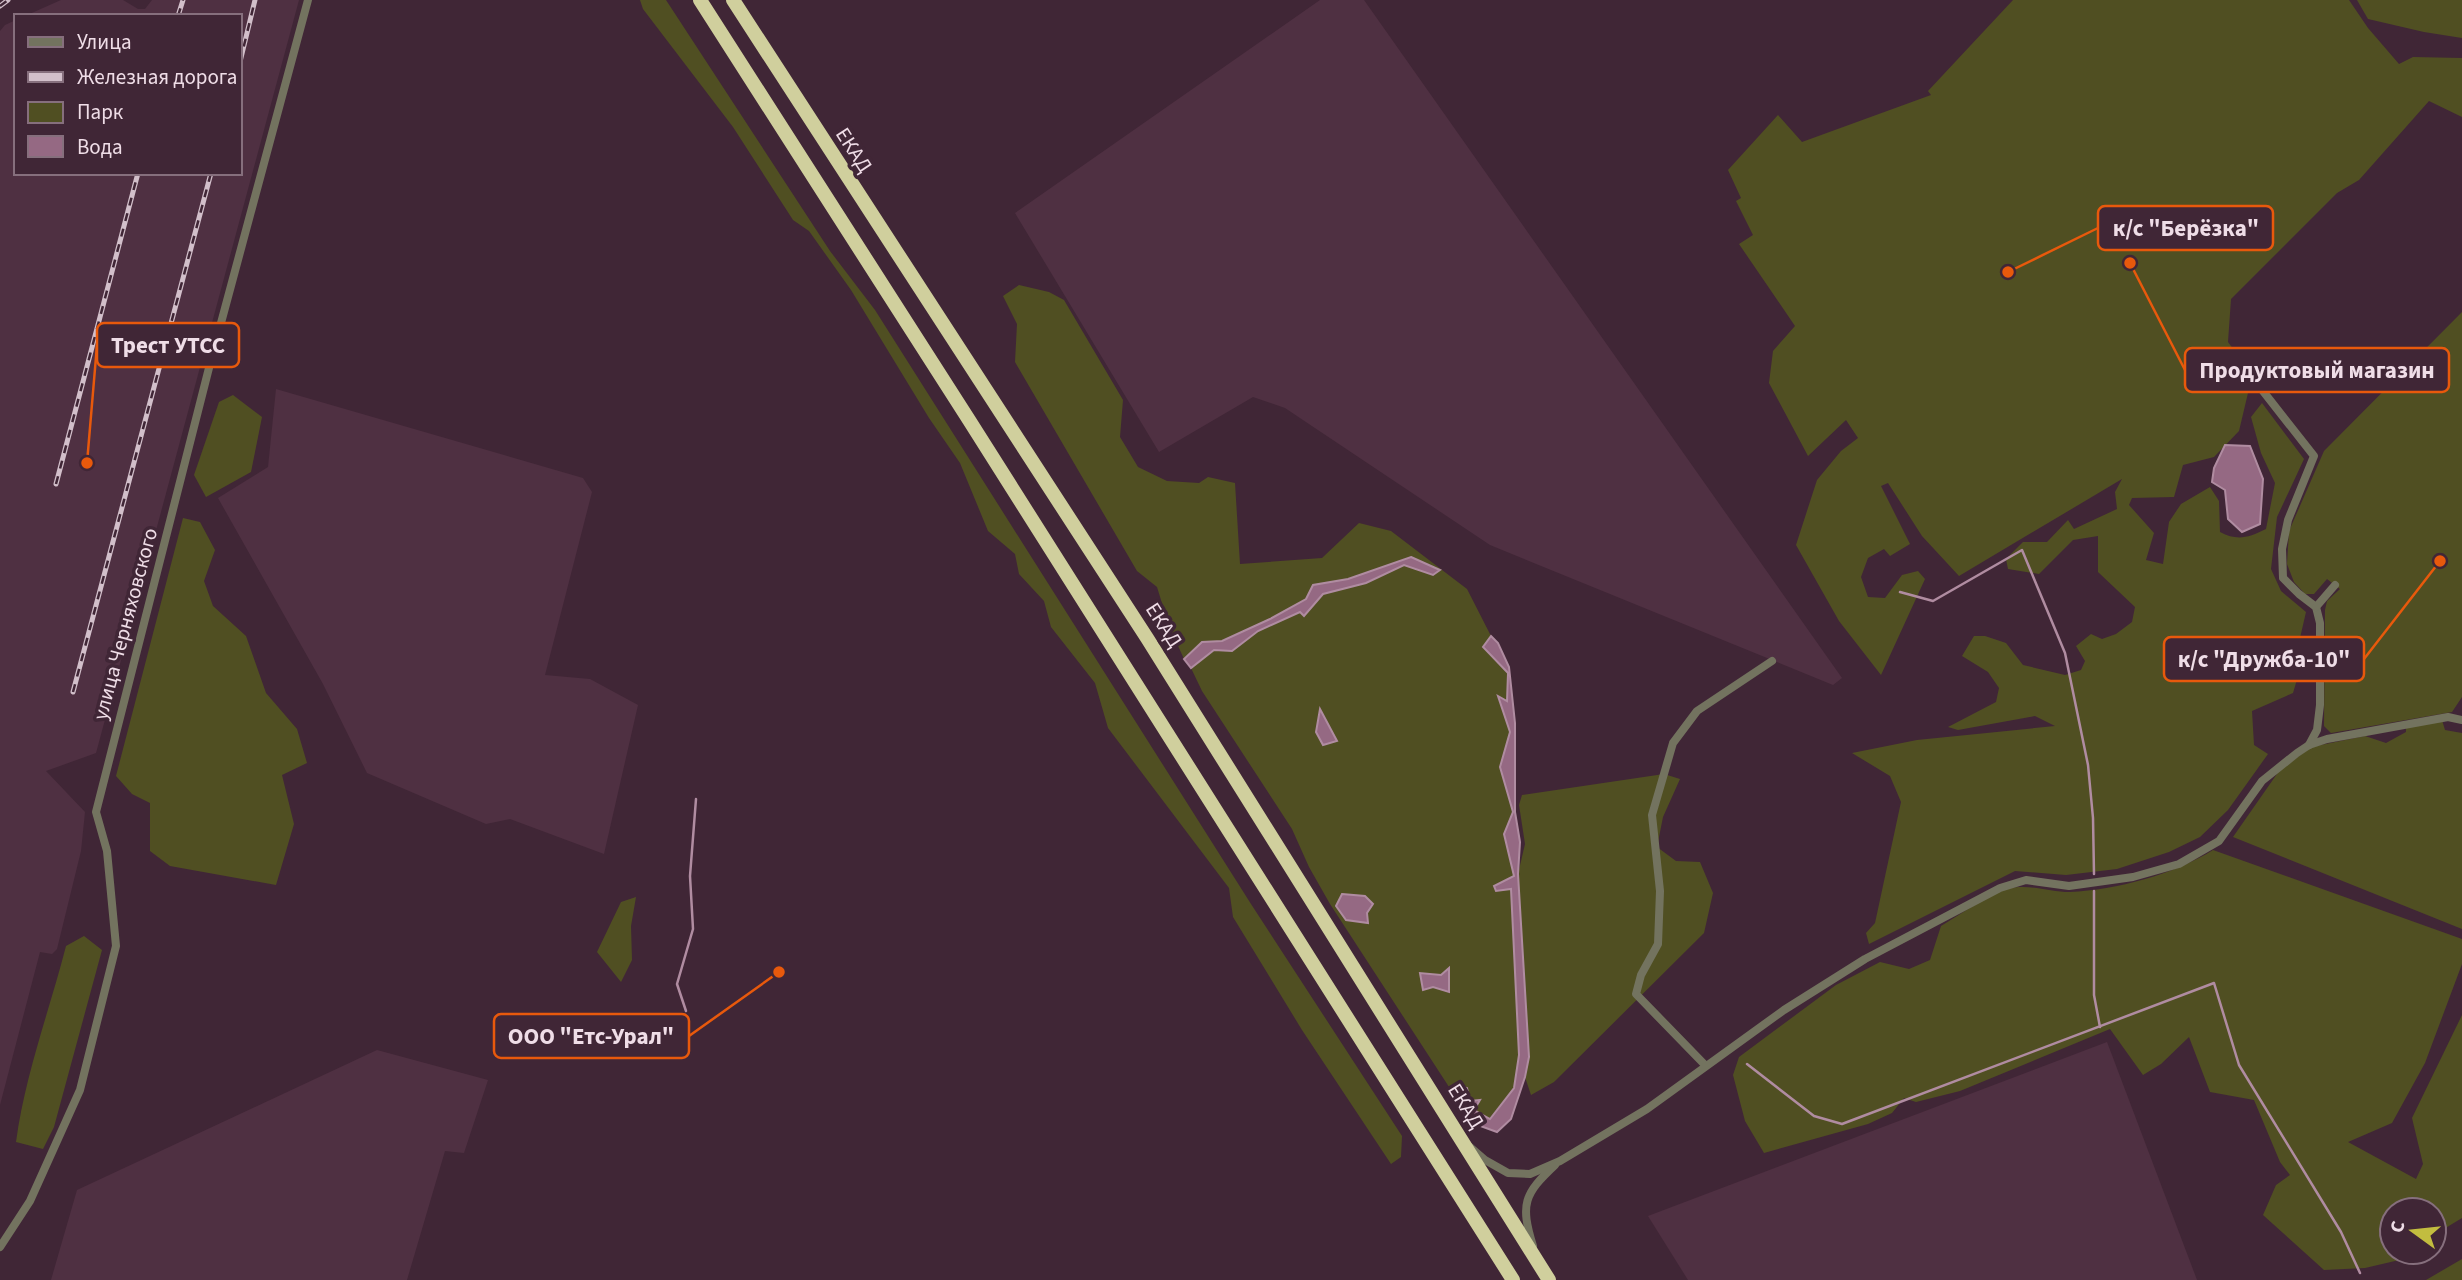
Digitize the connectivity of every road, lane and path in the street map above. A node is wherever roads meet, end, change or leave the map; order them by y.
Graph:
1 (308, 0) edge
2 (700, 0) edge
3 (733, 0) edge
4 (2242, 368) dead end
5 (2335, 585) dead end
6 (2316, 607) junction
7 (1772, 661) dead end
8 (2462, 720) edge
9 (2309, 745) junction
10 (1705, 1065) junction
11 (1464, 1141) junction
12 (1560, 1161) junction
13 (0, 1247) edge
14 (1537, 1261) junction
15 (1513, 1280) edge
16 (1549, 1280) edge

1 - 13 street, улица Черняховского
2 - 15 highway
3 - 11 highway, ЕКАД
4 - 6 street
5 - 6 street
6 - 9 street
7 - 10 street
8 - 9 street
9 - 10 street
10 - 12 street
11 - 12 street
11 - 14 highway, ЕКАД
12 - 14 street
14 - 16 highway, ЕКАД

